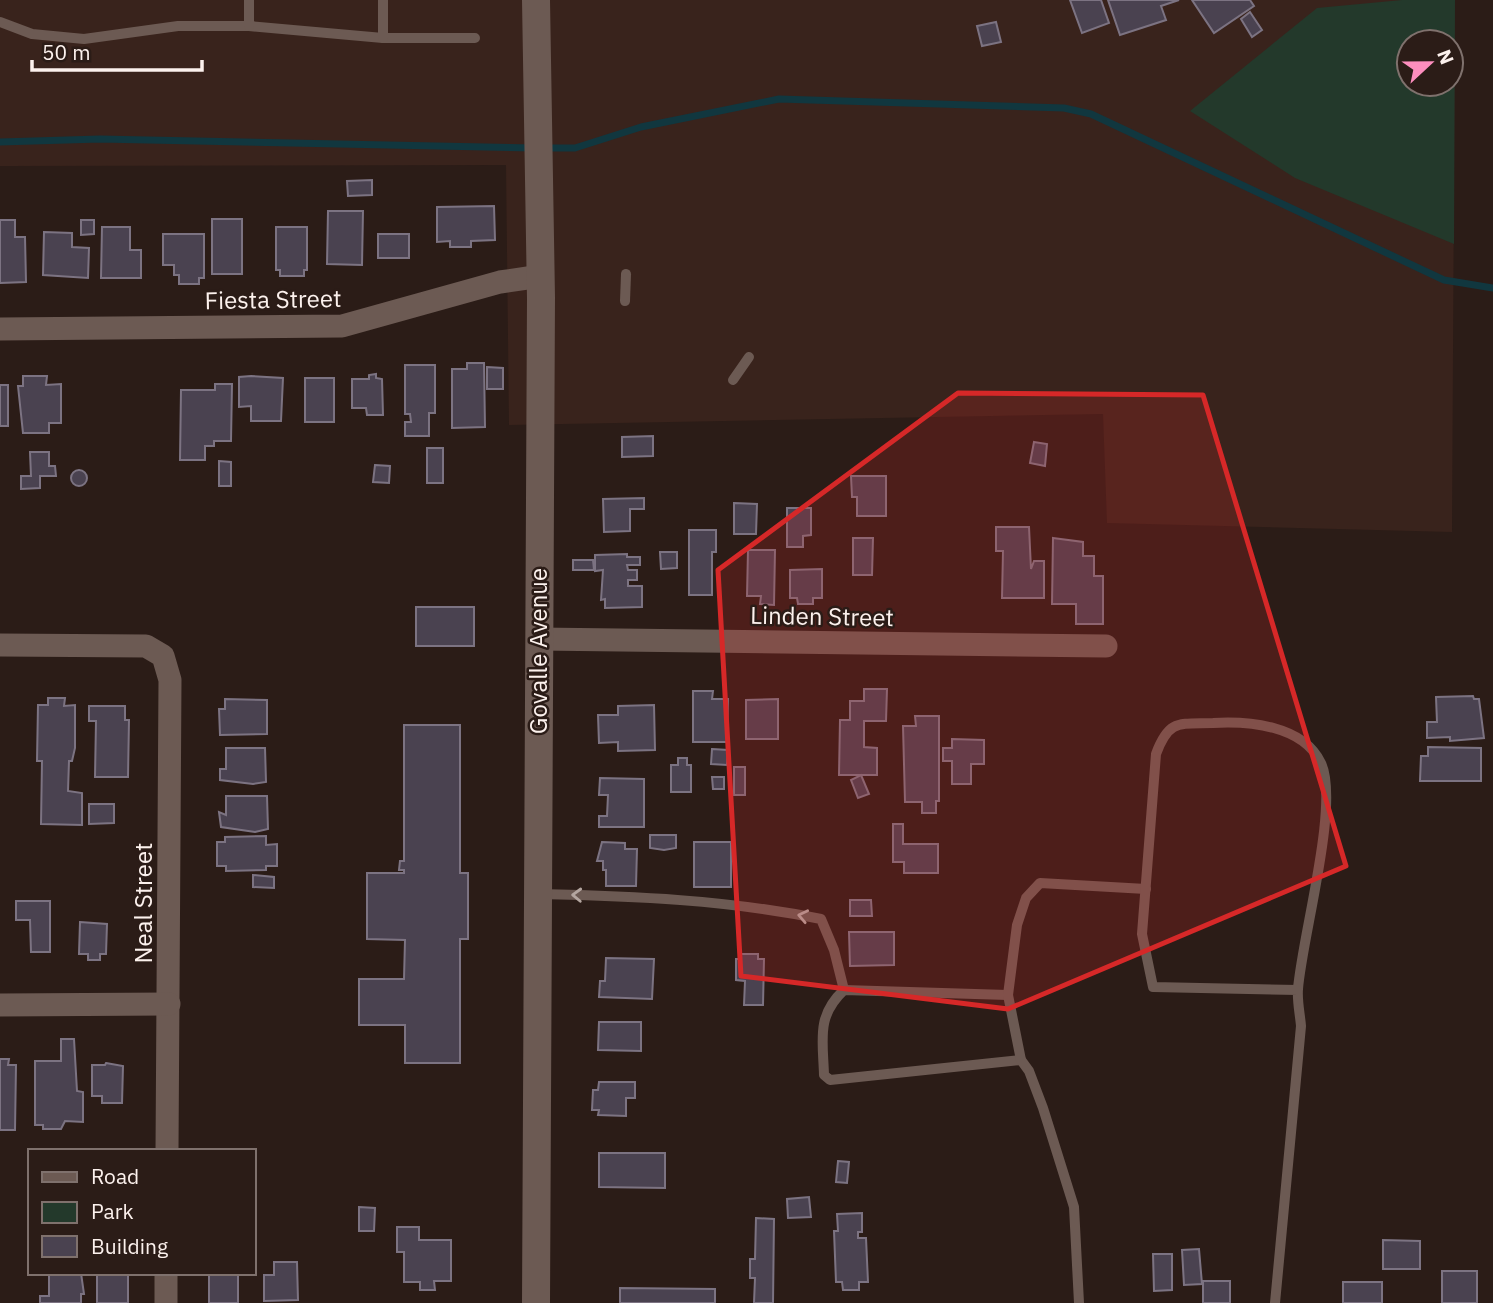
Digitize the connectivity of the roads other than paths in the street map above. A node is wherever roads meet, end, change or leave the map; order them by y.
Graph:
1 (249, 0) edge
2 (383, 0) edge
3 (536, 0) edge
4 (0, 22) edge
5 (249, 26) junction
6 (383, 38) junction
7 (475, 38) dead end
8 (626, 274) dead end
9 (541, 276) junction
10 (625, 301) dead end
11 (0, 329) edge
12 (749, 357) dead end
13 (733, 380) dead end
14 (538, 639) junction
15 (0, 645) edge
16 (1106, 646) dead end
17 (1146, 889) junction
18 (537, 894) junction
19 (844, 990) junction
20 (1298, 990) junction
21 (1008, 995) junction
22 (169, 1004) junction
23 (0, 1005) edge
24 (1021, 1060) junction
25 (167, 1149) edge
26 (166, 1275) edge
27 (166, 1303) edge
28 (537, 1303) edge
29 (1079, 1303) edge
30 (1275, 1303) edge

1 - 5 lane
2 - 6 lane
3 - 9 street, Govalle Avenue
4 - 5 lane
5 - 6 lane
6 - 7 lane
8 - 10 lane
9 - 11 street, Fiesta Street
9 - 14 street, Govalle Avenue
12 - 13 lane
14 - 16 street, Linden Street
14 - 18 street, Govalle Avenue
15 - 22 street, Neal Street
17 - 20 lane
17 - 20 lane
17 - 21 lane
19 -> 18 lane
18 - 28 street, Govalle Avenue
19 - 21 lane
19 - 24 lane
20 - 30 lane
21 - 24 lane
22 - 23 street
22 - 25 street, Neal Street
24 - 29 lane
26 - 27 street

